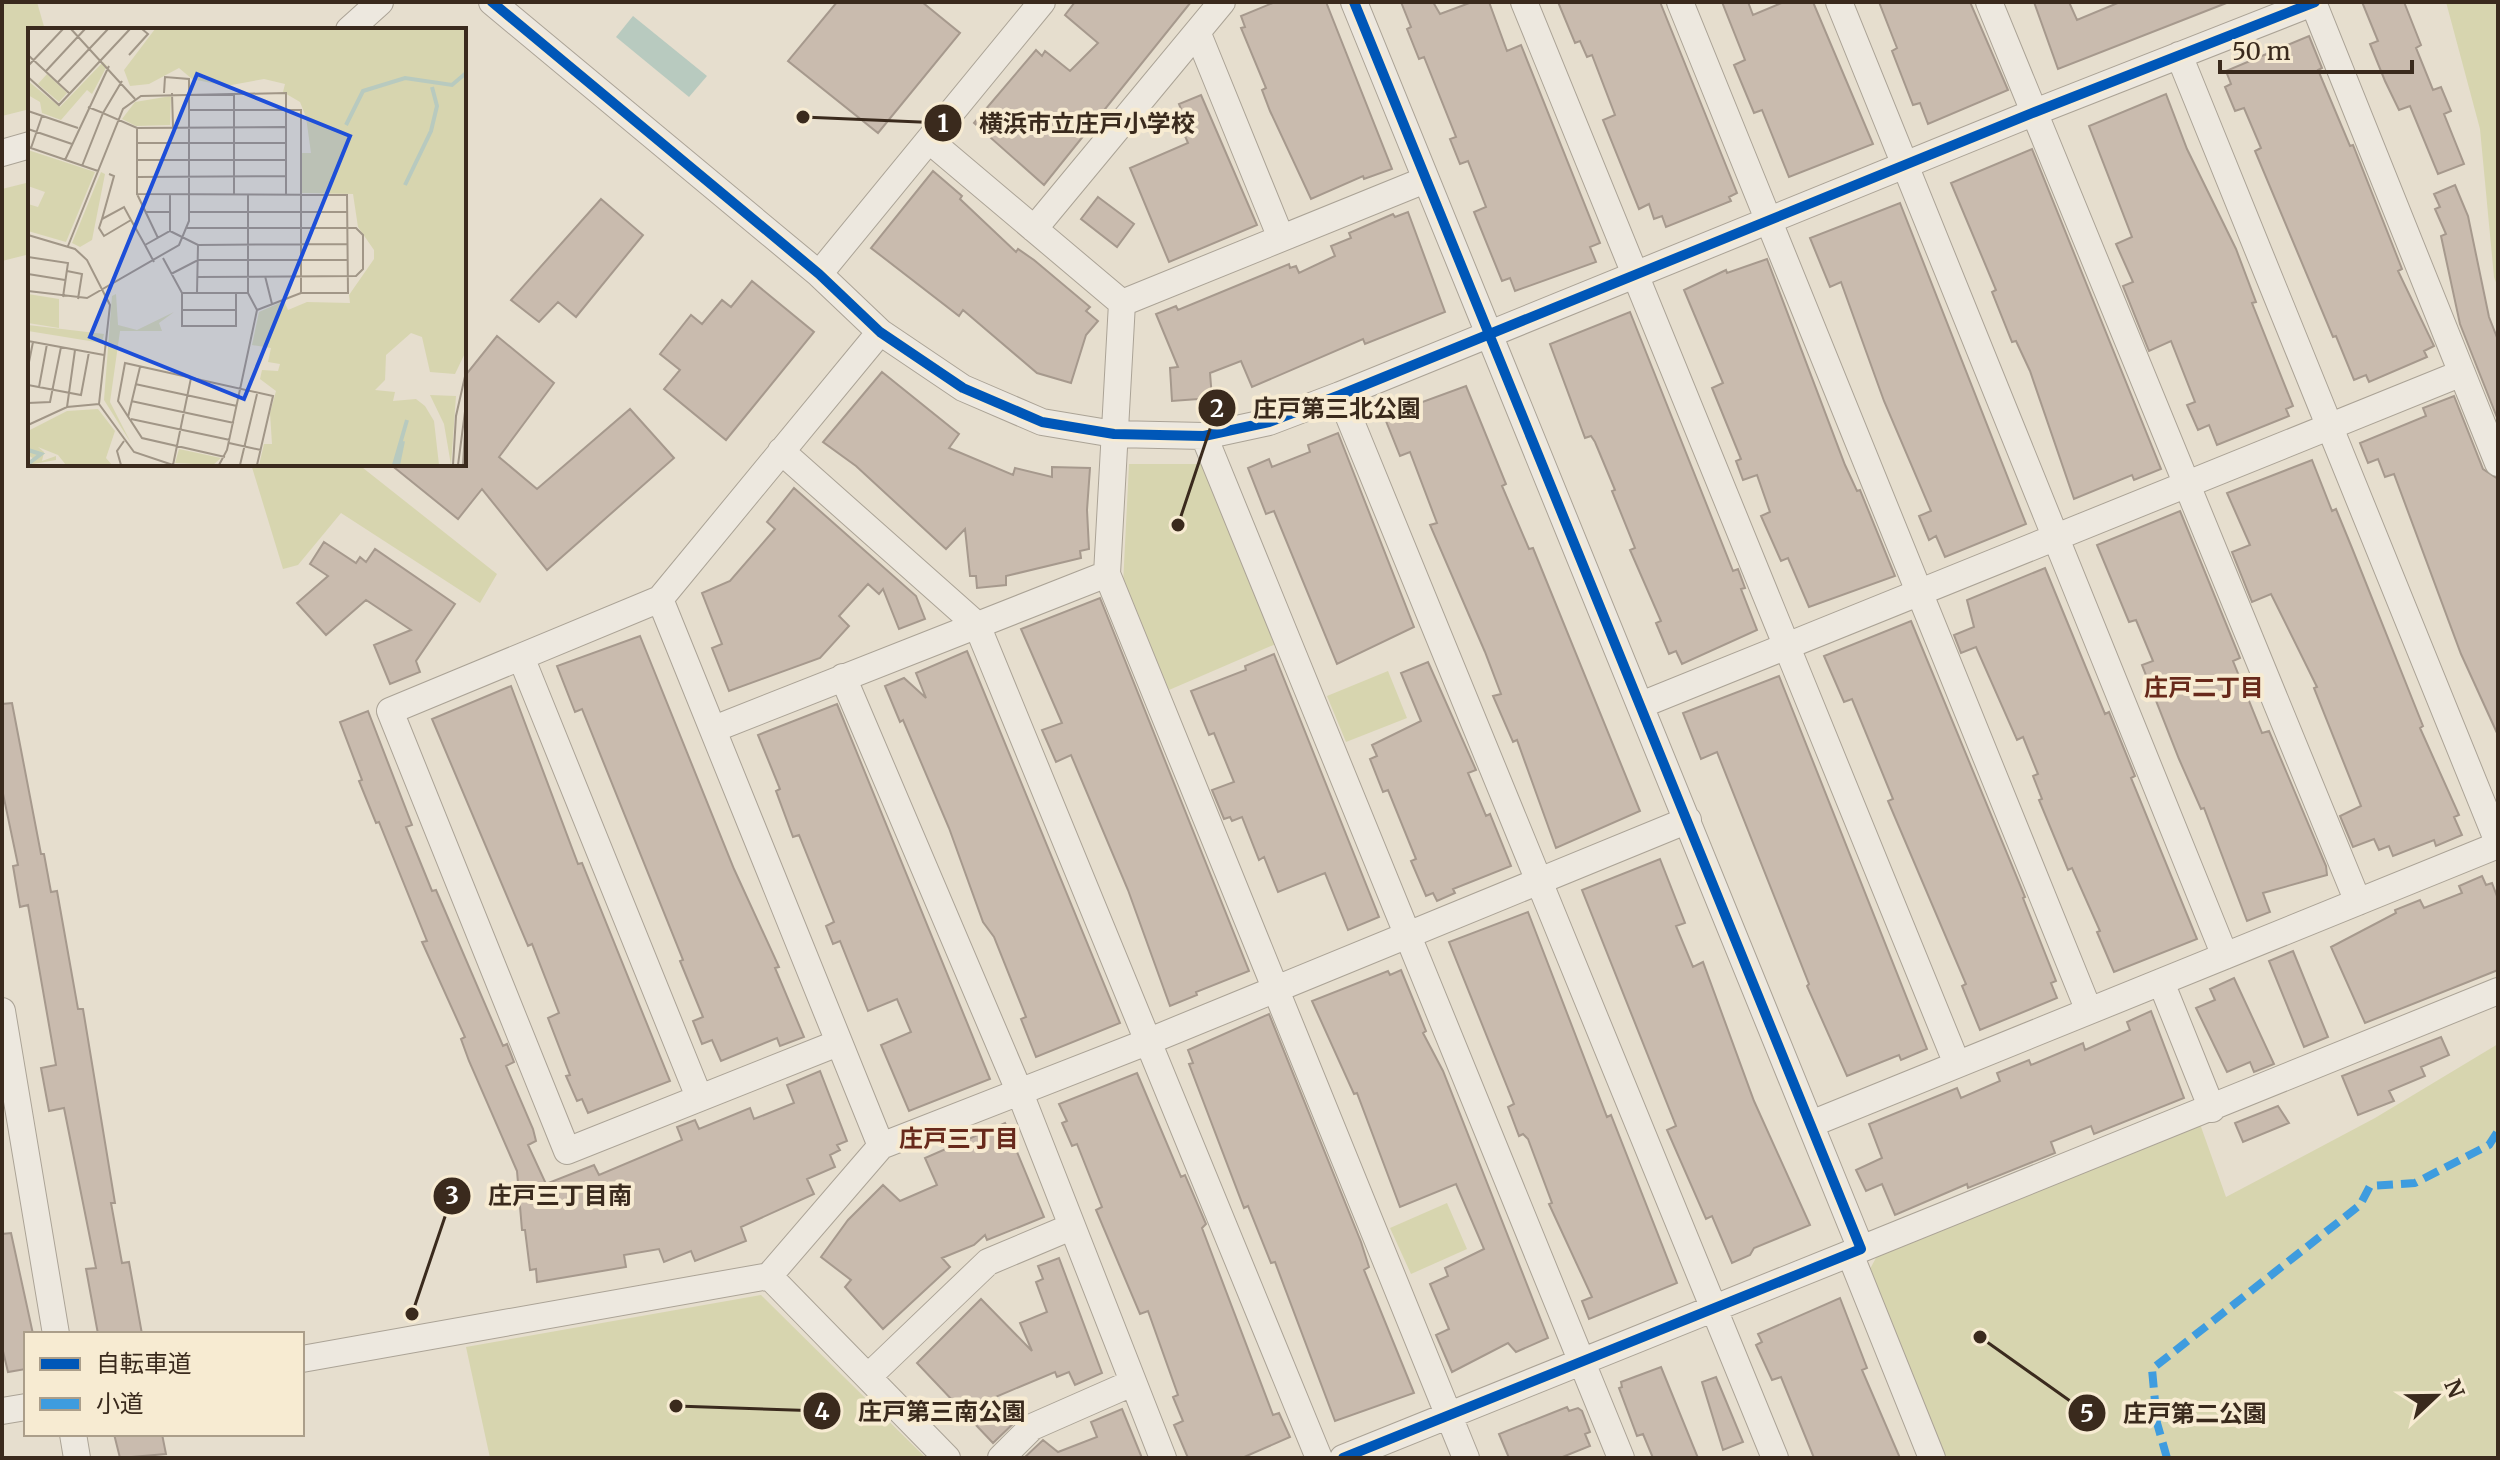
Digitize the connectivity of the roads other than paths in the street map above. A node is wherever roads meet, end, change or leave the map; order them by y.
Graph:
1 (380, 2) edge
2 (492, 2) edge
3 (1042, 2) edge
4 (1222, 2) edge
5 (1354, 2) edge
6 (1524, 2) edge
7 (1680, 2) edge
8 (1839, 2) edge
9 (1989, 2) edge
10 (2314, 2) edge
11 (351, 28) edge
12 (1198, 34) junction
13 (2179, 55) junction
14 (2035, 112) junction
15 (930, 141) junction
16 (28, 146) edge
17 (2, 153) edge
18 (1906, 165) junction
19 (1425, 180) junction
20 (1769, 223) junction
21 (1034, 229) junction
22 (1281, 238) junction
23 (819, 274) junction
24 (1638, 275) junction
25 (1122, 303) junction
26 (880, 332) junction
27 (1489, 336) junction
28 (2462, 373) junction
29 (1340, 395) junction
30 (2328, 427) junction
31 (1114, 434) junction
32 (1204, 436) junction
33 (781, 451) junction
34 (2498, 463) edge
35 (2186, 482) junction
36 (2057, 537) junction
37 (1107, 574) junction
38 (1919, 590) junction
39 (660, 599) junction
40 (977, 625) junction
41 (1787, 646) junction
42 (521, 657) junction
43 (843, 677) junction
44 (1641, 705) junction
45 (714, 729) junction
46 (1688, 820) junction
47 (2498, 844) edge
48 (1539, 880) junction
49 (2358, 902) junction
50 (1407, 933) junction
51 (2225, 956) junction
52 (2161, 982) junction
53 (1276, 987) junction
54 (2498, 991) edge
55 (2, 1011) edge
56 (2089, 1011) junction
57 (1147, 1042) junction
58 (838, 1043) junction
59 (1957, 1064) junction
60 (1020, 1093) junction
61 (699, 1097) junction
62 (2212, 1109) junction
63 (1811, 1124) junction
64 (881, 1146) junction
65 (1071, 1227) junction
66 (1856, 1252) junction
67 (769, 1276) junction
68 (1715, 1310) junction
69 (56, 1332) edge
70 (304, 1359) edge
71 (1582, 1363) junction
72 (870, 1375) junction
73 (1132, 1383) junction
74 (24, 1407) edge
75 (2, 1411) edge
76 (1449, 1416) junction
77 (73, 1436) edge
78 (77, 1458) edge
79 (947, 1458) edge
80 (1001, 1458) edge
81 (1163, 1458) edge
82 (1319, 1458) edge
83 (1343, 1458) edge
84 (1466, 1458) edge
85 (1621, 1458) edge
86 (1775, 1458) edge
87 (1932, 1458) edge

1 - 11 street
2 - 23 street
3 - 15 street
4 - 12 street
5 - 19 street
6 - 24 street
7 - 20 street
8 - 18 street
9 - 14 street
10 - 13 street
10 - 28 street
12 - 21 street
12 - 22 street
13 - 14 street
13 - 30 street
14 - 18 street
14 - 35 street
15 - 21 street
15 - 23 street
16 - 17 street
18 - 20 street
18 - 36 street
19 - 22 street
19 - 27 street
20 - 24 street
20 - 38 street
21 - 25 street
22 - 25 street
23 - 26 street
24 - 27 street
24 - 41 street
25 - 31 street
26 - 31 street
26 - 33 street
27 - 29 street
27 - 44 street
28 - 30 street
28 - 34 street
29 - 32 street
29 - 48 street
30 - 35 street
30 - 47 street
31 - 32 street
31 - 37 street
32 - 50 street
33 - 39 street
33 - 40 street
35 - 36 street
35 - 49 street
36 - 38 street
36 - 51 street
37 - 40 street
37 - 53 street
38 - 41 street
38 - 56 street
39 - 42 street
39 - 45 street
40 - 43 street
40 - 57 street
41 - 44 street
41 - 59 street
42 - 61 street
42 - 61 street
43 - 45 street
43 - 60 street
44 - 46 street
45 - 58 street
46 - 48 street
46 - 63 street
47 - 49 street
48 - 50 street
48 - 68 street
49 - 51 street
50 - 53 street
50 - 71 street
51 - 52 street
52 - 56 street
52 - 62 street
53 - 57 street
53 - 76 street
54 - 62 street
55 - 69 street
56 - 59 street
57 - 60 street
57 - 82 street
58 - 61 street
58 - 64 street
59 - 63 street
60 - 64 street
60 - 65 street
62 - 66 street
63 - 66 street
64 - 67 street
65 - 72 street
65 - 73 street
66 - 68 street
66 - 87 street
67 - 70 street
67 - 72 street
68 - 71 street
68 - 86 street
71 - 76 street
71 - 85 street
72 - 79 street
73 - 80 street
73 - 81 street
74 - 75 street
76 - 83 street
76 - 84 street
77 - 78 street

